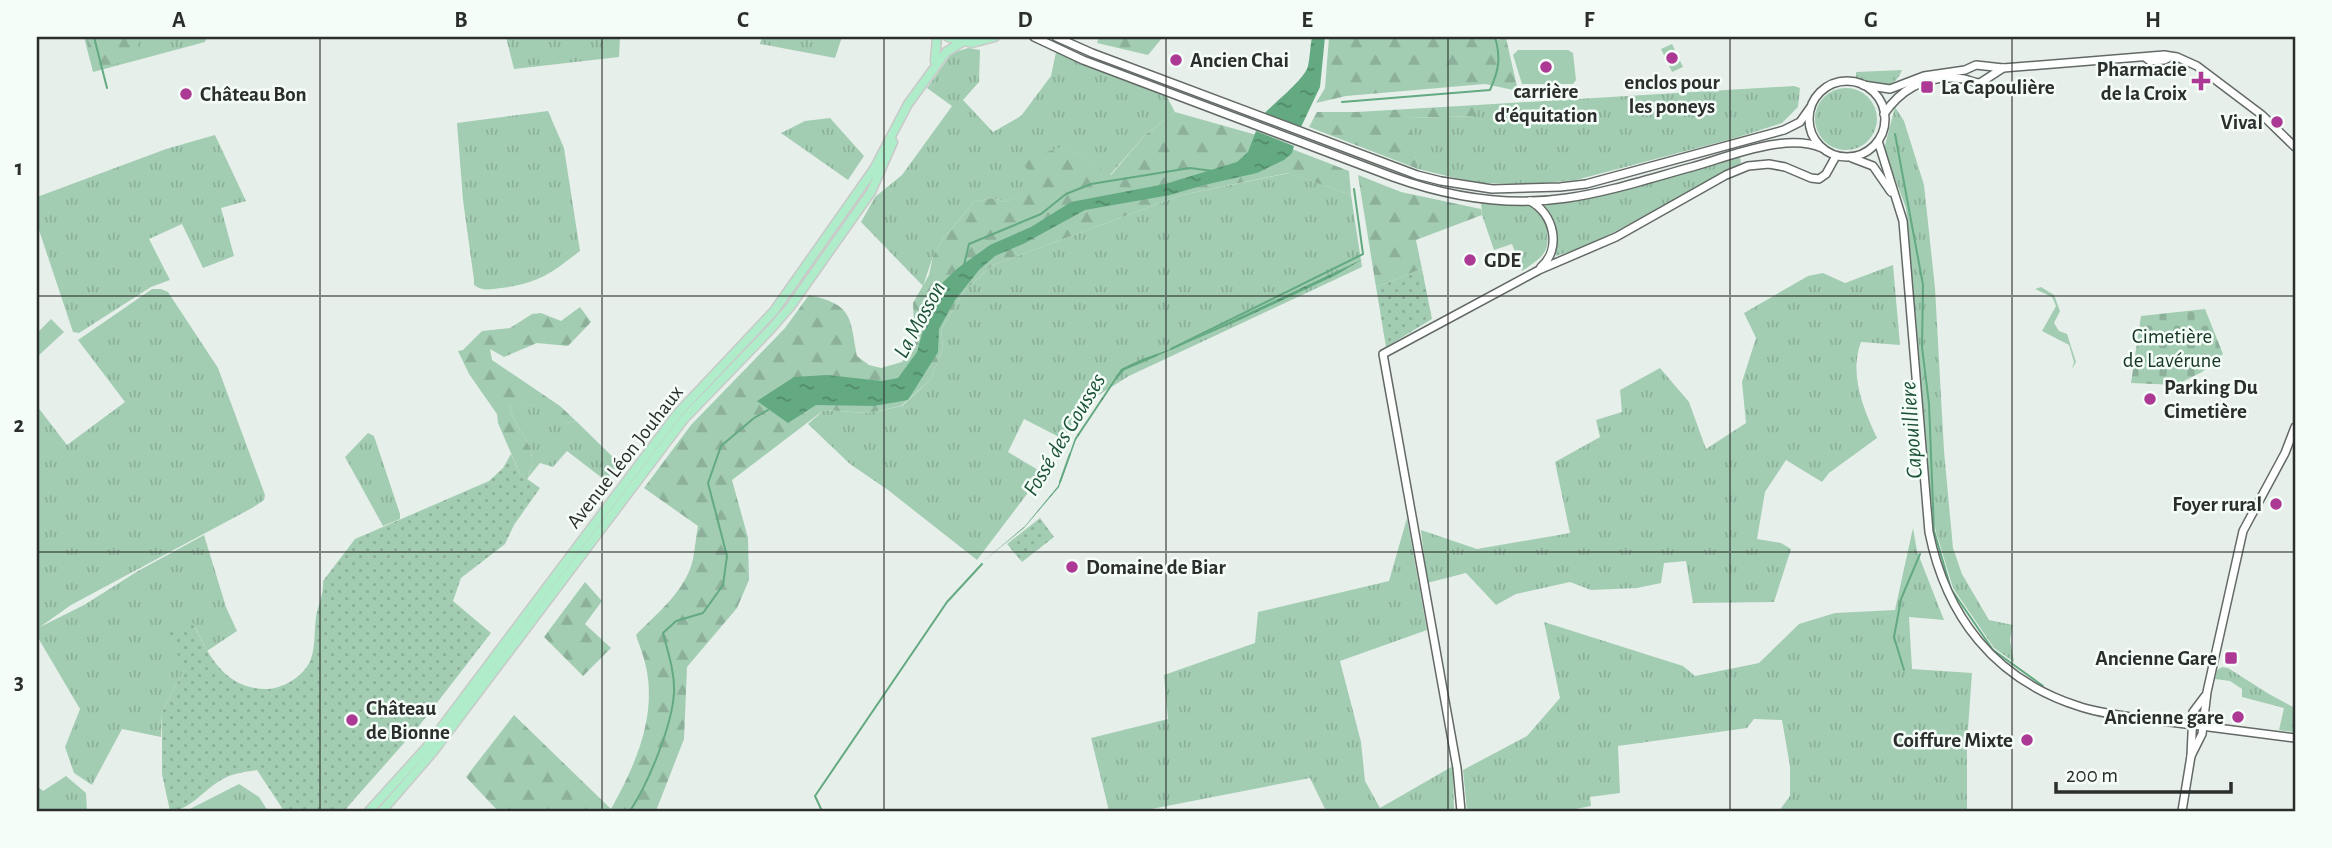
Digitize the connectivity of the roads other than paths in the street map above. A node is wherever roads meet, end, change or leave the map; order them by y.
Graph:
1 (937, 37) edge
2 (948, 37) edge
3 (995, 37) edge
4 (1034, 37) edge
5 (1056, 37) edge
6 (962, 42) junction
7 (1982, 67) junction
8 (1971, 68) junction
9 (2003, 68) junction
10 (929, 74) junction
11 (1986, 78) junction
12 (1970, 80) junction
13 (1863, 85) junction
14 (1810, 108) junction
15 (1884, 114) junction
16 (900, 120) junction
17 (1878, 141) junction
18 (2295, 147) edge
19 (1822, 148) junction
20 (1836, 156) junction
21 (1848, 157) junction
22 (1529, 201) junction
23 (1900, 211) junction
24 (1549, 259) junction
25 (1560, 261) junction
26 (1538, 270) junction
27 (2295, 427) edge
28 (2207, 692) junction
29 (2191, 725) junction
30 (2202, 726) junction
31 (2295, 738) edge
32 (2191, 756) junction
33 (369, 811) edge
34 (382, 811) edge
35 (1461, 811) edge
36 (2182, 811) edge

1 - 10 main road, Avenue Léon Jouhaux
2 - 6 main road
3 - 6 main road
4 - 22 main road
5 - 14 main road
6 - 10 main road, Avenue Léon Jouhaux
7 - 8 main road
7 - 9 main road
7 - 11 main road
8 - 12 main road
8 - 13 main road
9 - 11 main road
9 - 18 main road
10 - 16 main road, Avenue Léon Jouhaux
11 - 12 main road
12 - 15 main road
13 - 14 main road
13 - 15 main road
14 - 19 main road
15 - 17 main road
16 - 33 main road, Avenue Léon Jouhaux
16 - 34 main road, Avenue Léon Jouhaux
17 - 21 main road
17 - 23 main road
19 - 20 main road
19 - 22 main road
20 - 21 main road
20 - 25 main road
21 - 23 main road
22 - 24 main road
23 - 29 main road
24 - 25 main road
24 - 26 main road
25 - 26 main road
26 - 35 main road
27 - 28 main road
28 - 29 main road
28 - 30 main road
29 - 30 main road
29 - 32 main road
30 - 31 main road
30 - 32 main road
32 - 36 main road

